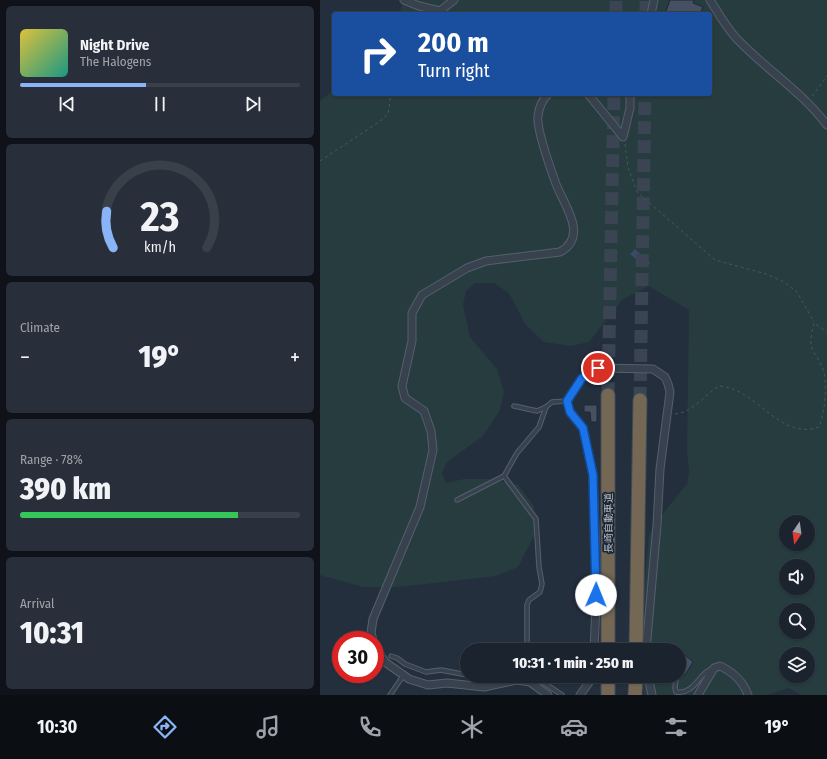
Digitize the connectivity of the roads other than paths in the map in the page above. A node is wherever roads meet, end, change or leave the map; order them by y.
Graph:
1 (404, 0) edge
2 (454, 0) edge
3 (654, 0) edge
4 (710, 0) edge
5 (651, 12) edge
6 (547, 96) edge
7 (590, 96) edge
8 (630, 96) edge
9 (827, 125) edge
10 (608, 396) tunnel mouth
11 (640, 400) tunnel mouth
12 (567, 401) junction
13 (514, 406) dead end
14 (546, 407) junction
15 (504, 476) junction
16 (457, 500) dead end
17 (371, 631) edge
18 (527, 643) edge
19 (594, 643) edge
20 (608, 643) edge
21 (636, 643) edge
22 (647, 643) edge
23 (391, 656) dead end
24 (384, 660) edge
25 (714, 668) junction
26 (460, 674) edge
27 (403, 676) junction
28 (544, 683) edge
29 (589, 683) edge
30 (608, 683) edge
31 (636, 683) edge
32 (649, 683) edge
33 (675, 683) edge
34 (390, 695) edge
35 (548, 695) edge
36 (562, 695) edge
37 (580, 695) edge
38 (608, 695) edge
39 (635, 695) edge
40 (652, 695) edge
41 (698, 695) edge
42 (748, 695) edge

1 - 2 street
3 - 5 street
4 - 9 street
6 - 17 street
7 - 8 street
10 - 20 highway, 長崎自動車道
11 - 21 highway
12 - 14 lane
12 - 19 street
12 - 22 street
13 - 14 lane
14 - 15 lane
15 - 16 lane
15 - 18 lane
23 - 26 lane
24 - 27 street
25 - 33 lane
25 - 41 street
25 - 42 street
27 - 34 lane
27 - 35 street
28 - 36 lane
29 - 37 street
30 - 38 highway
31 - 39 highway
32 - 40 street

